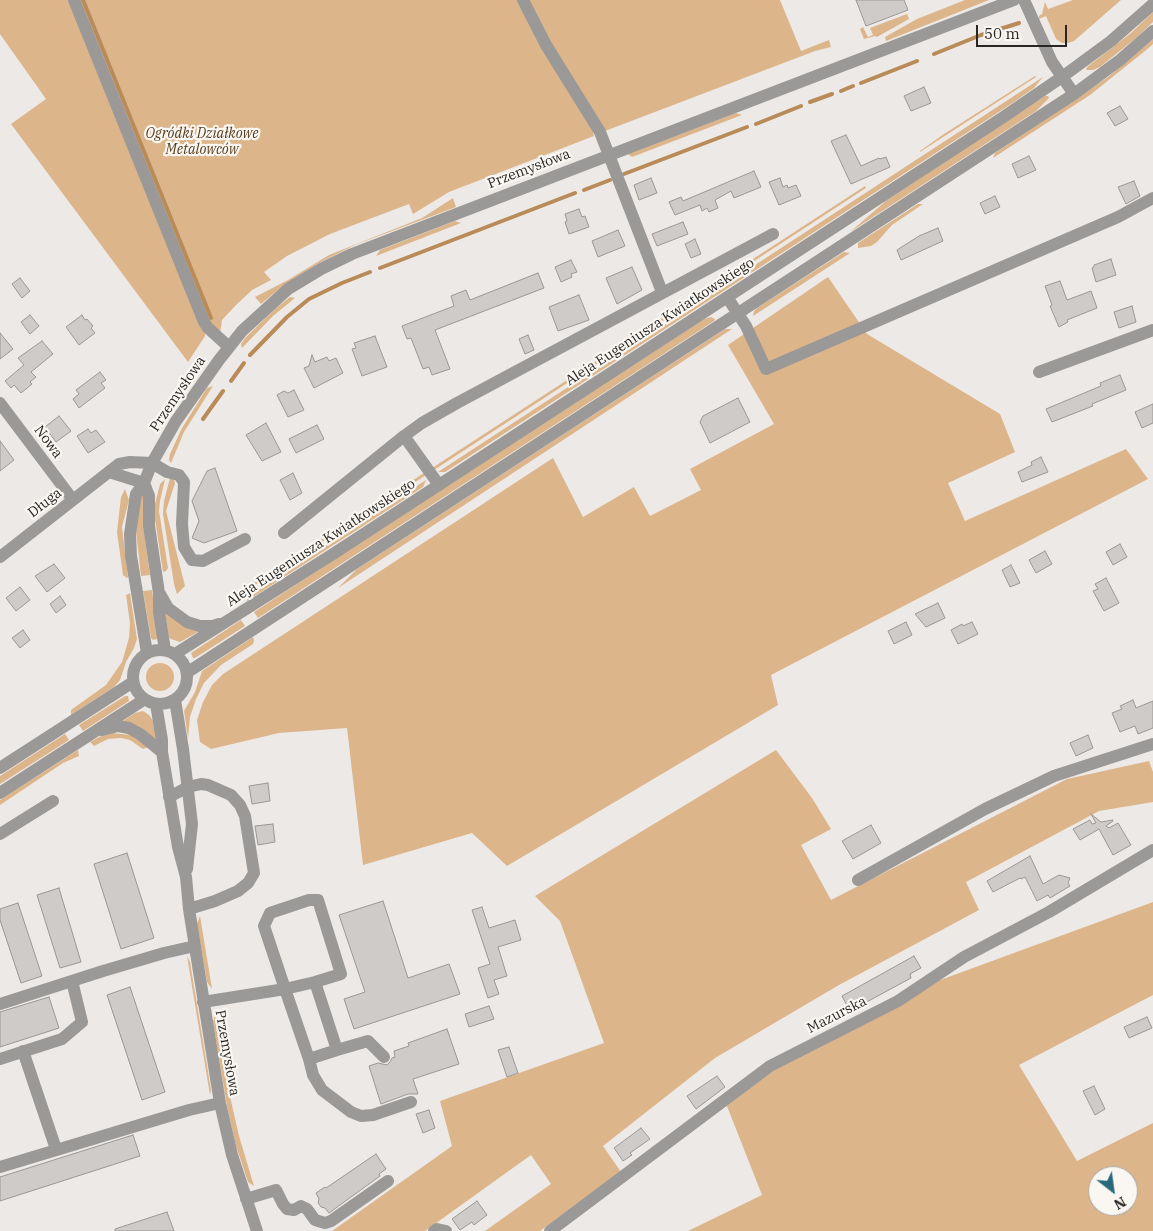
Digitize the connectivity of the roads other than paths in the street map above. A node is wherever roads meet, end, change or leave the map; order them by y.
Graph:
1 (74, 0) edge
2 (523, 0) edge
3 (1014, 0) edge
4 (1024, 0) edge
5 (1153, 4) edge
6 (1153, 30) edge
7 (1062, 77) junction
8 (1074, 94) junction
9 (608, 154) junction
10 (1153, 198) edge
11 (773, 234) dead end
12 (662, 292) junction
13 (727, 297) junction
14 (738, 313) junction
15 (1153, 330) edge
16 (229, 347) junction
17 (1039, 372) dead end
18 (0, 403) edge
19 (404, 436) junction
20 (152, 463) junction
21 (109, 472) junction
22 (167, 472) junction
23 (144, 483) junction
24 (439, 485) junction
25 (73, 500) junction
26 (284, 533) dead end
27 (245, 539) dead end
28 (0, 557) edge
29 (159, 593) junction
30 (228, 621) junction
31 (170, 652) junction
32 (147, 653) junction
33 (188, 672) junction
34 (133, 682) junction
35 (174, 700) junction
36 (150, 702) junction
37 (90, 734) junction
38 (1153, 744) edge
39 (162, 752) junction
40 (0, 768) edge
41 (188, 787) junction
42 (0, 793) edge
43 (169, 797) junction
44 (53, 801) dead end
45 (0, 834) edge
46 (1153, 850) edge
47 (186, 877) junction
48 (858, 880) dead end
49 (189, 909) junction
50 (195, 946) junction
51 (72, 981) junction
52 (315, 982) junction
53 (285, 989) junction
54 (203, 1002) junction
55 (0, 1004) edge
56 (337, 1050) junction
57 (23, 1051) junction
58 (384, 1057) dead end
59 (0, 1059) edge
60 (309, 1059) junction
61 (412, 1102) dead end
62 (220, 1103) junction
63 (56, 1149) junction
64 (0, 1167) edge
65 (388, 1181) dead end
66 (246, 1199) junction
67 (257, 1231) edge
68 (434, 1231) edge
69 (446, 1231) edge
70 (550, 1231) edge

1 - 16 street
2 - 9 street
3 - 9 street, Przemysłowa
4 - 7 street
5 - 7 street, Aleja Eugeniusza Kwiatkowskiego
6 - 8 street
7 - 8 street
7 - 13 street, Aleja Eugeniusza Kwiatkowskiego
8 - 14 street
9 - 12 street
9 - 16 street, Przemysłowa
10 - 14 street
11 - 12 street
12 - 19 street
13 - 14 street
13 - 24 street, Aleja Eugeniusza Kwiatkowskiego
14 - 33 street
15 - 17 street
16 - 20 street, Przemysłowa
18 - 25 street, Nowa
19 - 24 street
19 - 26 street
20 - 21 street, Długa
20 - 22 street
20 - 23 street, Przemysłowa
21 - 23 street
21 - 25 street, Długa
22 - 23 street
22 - 27 street
23 - 29 street
23 - 32 street, Przemysłowa
24 - 30 street, Aleja Eugeniusza Kwiatkowskiego
25 - 28 street, Długa
29 - 30 street
29 - 31 street
30 - 31 street, Aleja Eugeniusza Kwiatkowskiego
31 - 32 street
31 - 33 street
32 - 34 street
33 - 35 street
34 - 36 street
34 - 40 street
35 - 36 street
35 - 41 street, Przemysłowa
36 - 37 street
36 - 39 street, Przemysłowa
37 - 39 street
37 - 42 street
38 - 48 street
39 - 43 street, Przemysłowa
41 - 43 street
41 - 47 street, Przemysłowa
41 - 49 street
43 - 47 street, Przemysłowa
44 - 45 street
46 - 70 street, Mazurska
47 - 49 street, Przemysłowa
49 - 50 street, Przemysłowa
50 - 51 street
50 - 54 street, Przemysłowa
51 - 55 street
51 - 57 street
52 - 53 street
52 - 53 street
52 - 56 street
53 - 54 street
53 - 60 street
54 - 62 street, Przemysłowa
56 - 58 street
56 - 60 street
57 - 59 street
57 - 63 street
60 - 61 street
62 - 63 street
62 - 66 street, Przemysłowa
63 - 64 street
65 - 66 street
66 - 67 street, Przemysłowa
68 - 69 street

